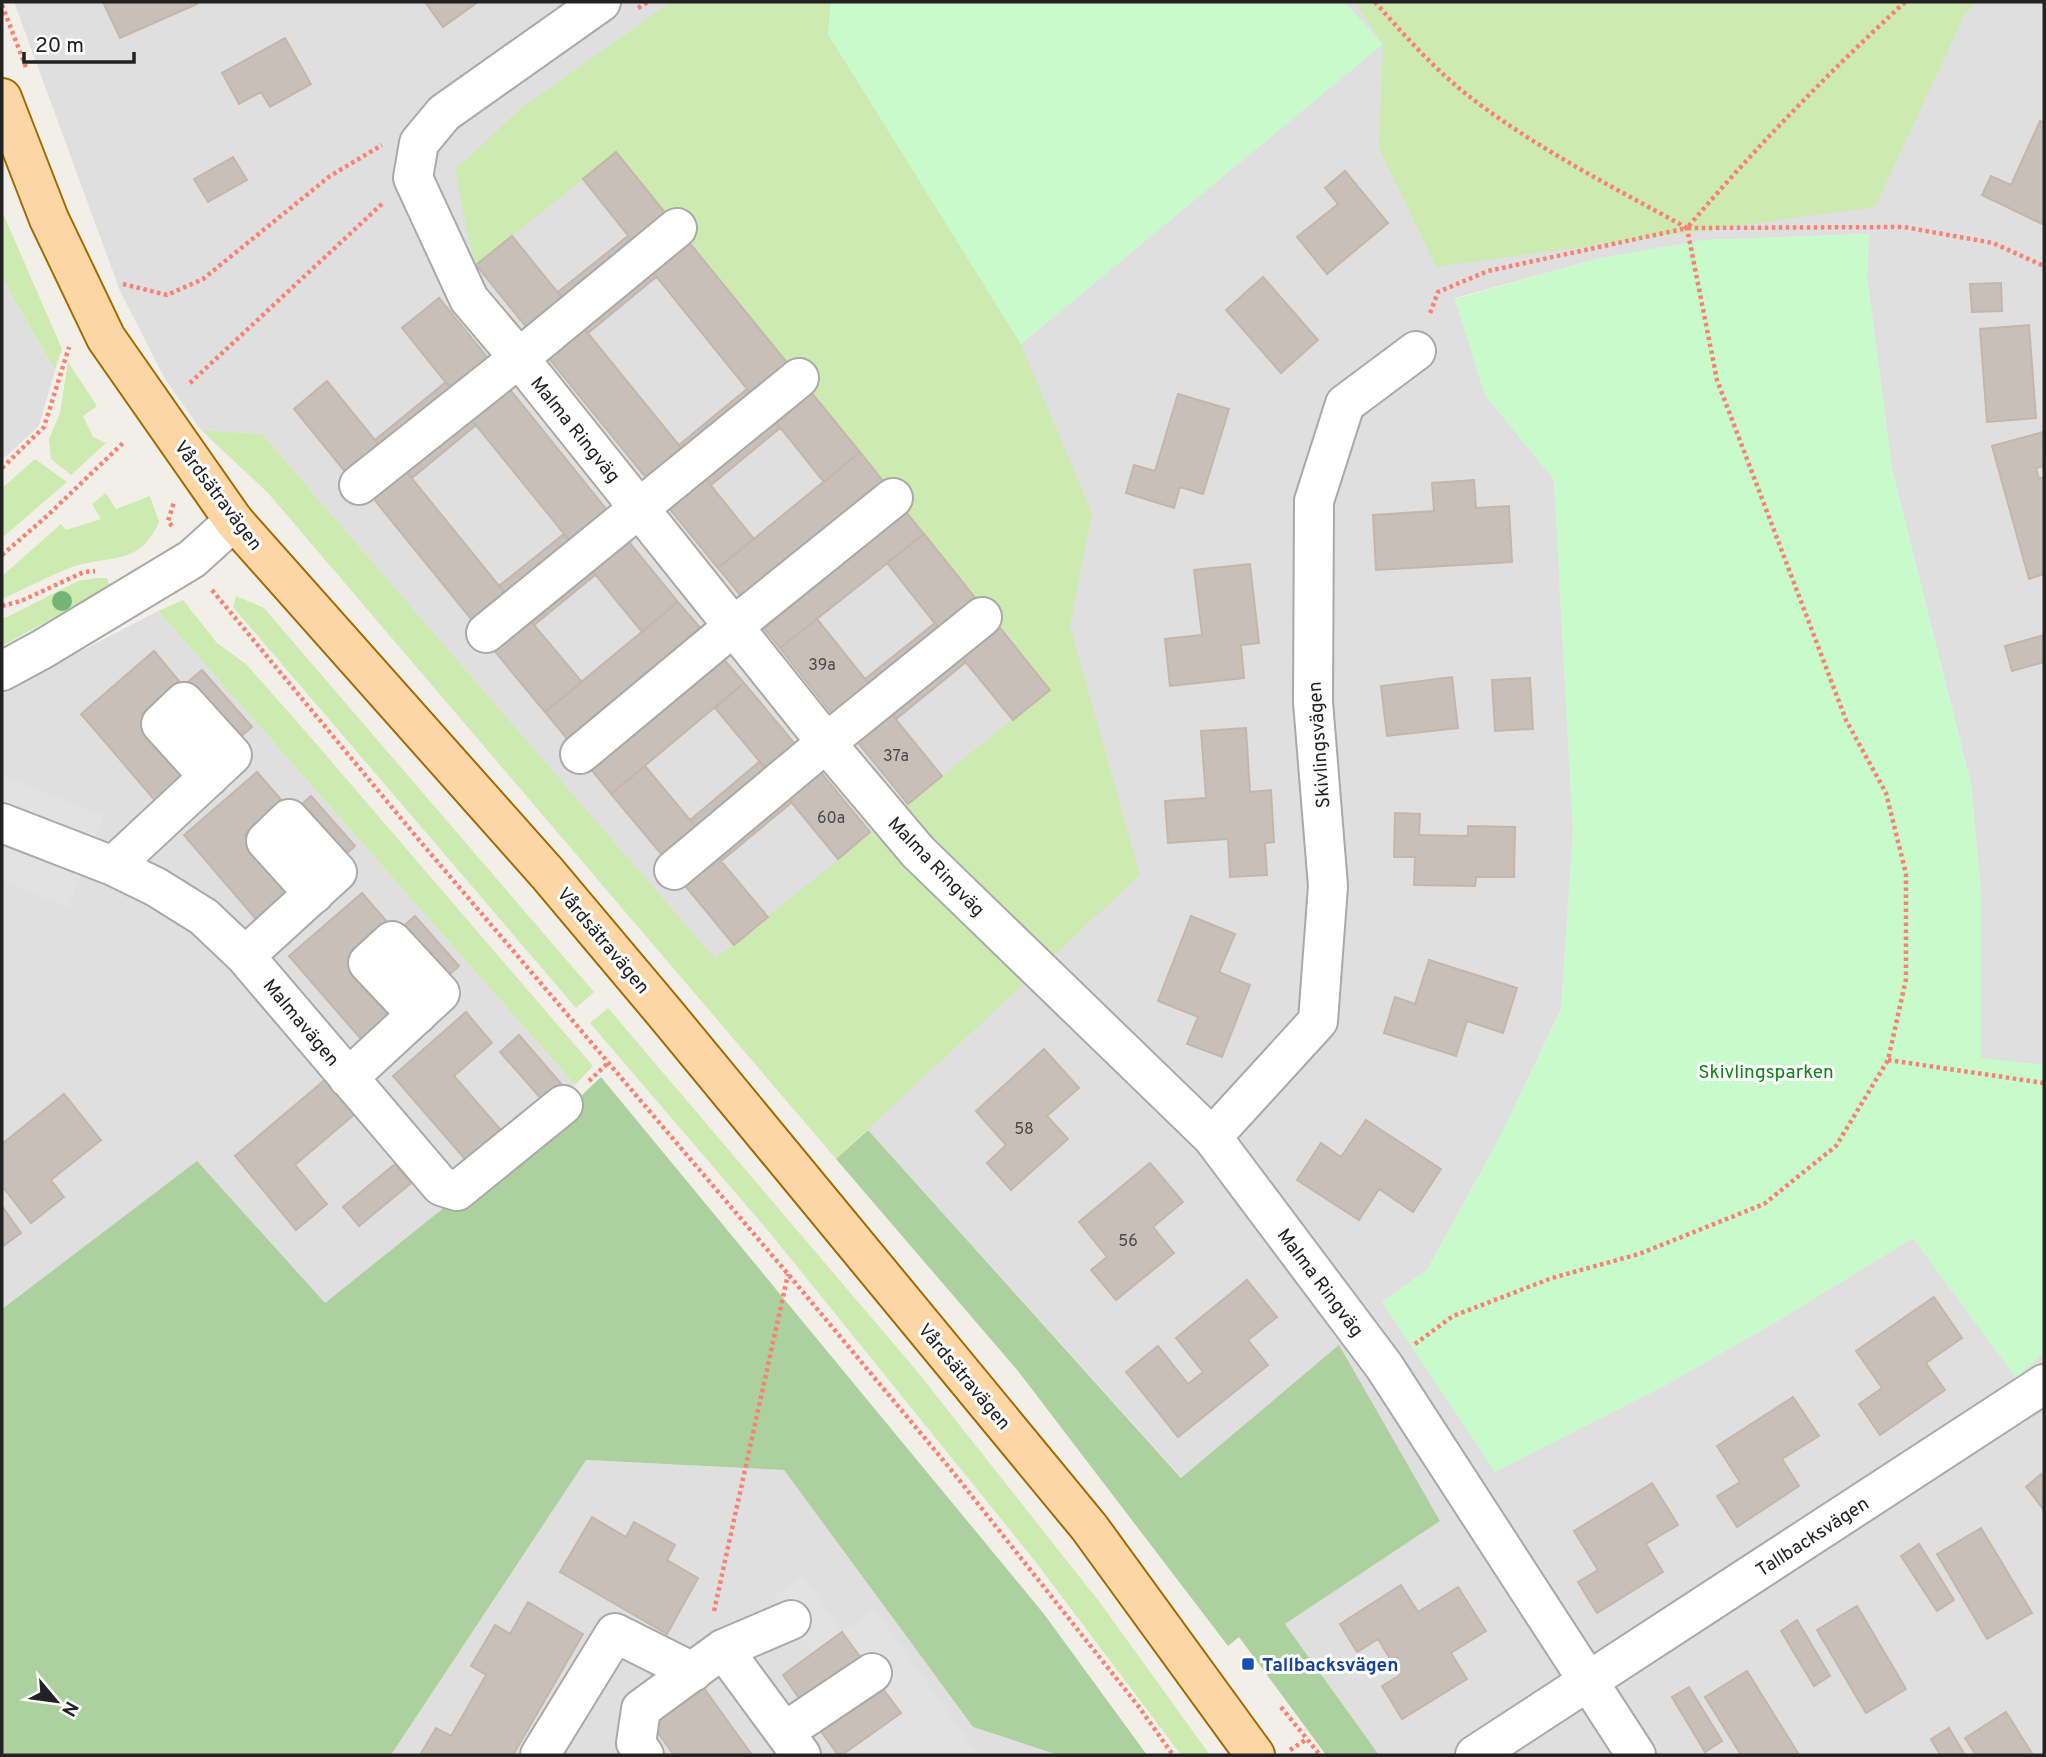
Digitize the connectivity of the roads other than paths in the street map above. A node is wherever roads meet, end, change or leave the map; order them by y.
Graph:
1 (601, 2) edge
2 (16, 88) edge
3 (677, 228) dead end
4 (1416, 351) road end
5 (519, 358) junction
6 (799, 378) dead end
7 (359, 485) dead end
8 (893, 498) dead end
9 (639, 509) junction
10 (234, 521) junction
11 (982, 617) dead end
12 (734, 626) junction
13 (486, 633) dead end
14 (2, 671) edge
15 (827, 741) junction
16 (580, 754) dead end
17 (209, 777) dead end
18 (2, 823) edge
19 (113, 866) junction
20 (674, 870) dead end
21 (314, 894) dead end
22 (245, 956) junction
23 (416, 1015) dead end
24 (348, 1078) junction
25 (562, 1105) dead end
26 (1212, 1137) junction
27 (2044, 1384) edge
28 (791, 1620) dead end
29 (723, 1649) junction
30 (693, 1672) junction
31 (872, 1673) dead end
32 (1588, 1682) junction
33 (792, 1744) edge
34 (540, 1755) edge
35 (644, 1755) edge
36 (1255, 1755) edge
37 (1475, 1755) edge
38 (1636, 1755) edge

1 - 5 street, Malma Ringväg
2 - 10 main road, Vårdsätravägen
3 - 5 street
4 - 26 street, Skivlingsvägen
5 - 7 street
5 - 9 street, Malma Ringväg
6 - 9 street
8 - 12 street
9 - 12 street, Malma Ringväg
9 - 13 street
10 - 14 street
10 - 36 main road, Vårdsätravägen
11 - 15 street
12 - 15 street, Malma Ringväg
12 - 16 street
15 - 20 street
15 - 26 street, Malma Ringväg
17 - 19 street
18 - 19 street, Malmavägen
19 - 22 street, Malmavägen
21 - 22 street
22 - 24 street, Malmavägen
23 - 24 street
24 - 25 street, Malmavägen
26 - 32 street, Malma Ringväg
27 - 32 street, Tallbacksvägen
28 - 29 street
29 - 30 street
29 - 33 street
30 - 34 street
30 - 35 street
31 - 33 street
32 - 37 street, Tallbacksvägen
32 - 38 street, Malma Ringväg

